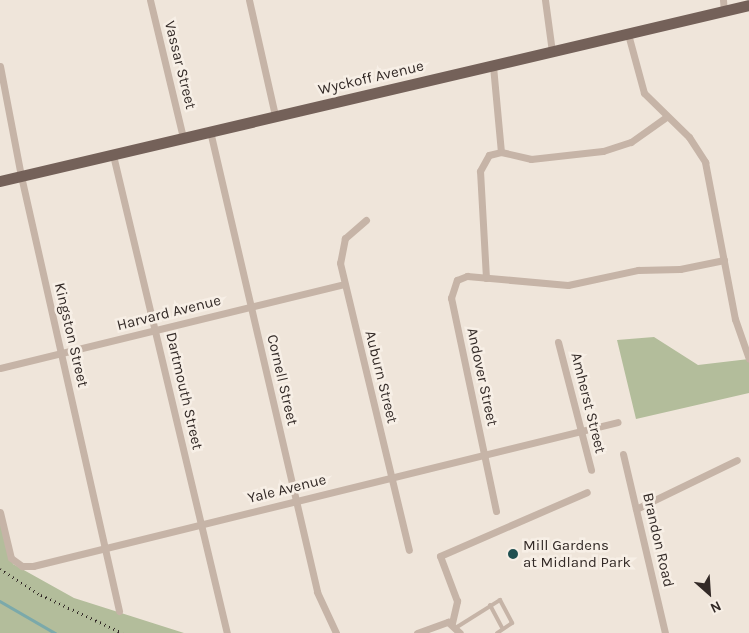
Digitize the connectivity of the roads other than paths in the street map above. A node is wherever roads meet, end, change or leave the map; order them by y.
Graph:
1 (150, 0) edge
2 (249, 0) edge
3 (545, 0) edge
4 (723, 0) edge
5 (749, 6) edge
6 (724, 12) junction
7 (628, 34) junction
8 (552, 52) junction
9 (0, 66) edge
10 (493, 66) junction
11 (275, 115) junction
12 (666, 117) junction
13 (210, 131) junction
14 (183, 137) junction
15 (501, 152) junction
16 (113, 155) junction
17 (20, 176) junction
18 (0, 181) edge
19 (366, 220) dead end
20 (724, 260) junction
21 (486, 278) junction
22 (344, 284) junction
23 (250, 307) junction
24 (155, 330) junction
25 (558, 342) dead end
26 (61, 353) junction
27 (749, 359) edge
28 (0, 368) edge
29 (618, 422) dead end
30 (580, 430) junction
31 (485, 454) junction
32 (623, 454) dead end
33 (737, 460) dead end
34 (591, 470) dead end
35 (391, 477) junction
36 (587, 492) dead end
37 (296, 501) junction
38 (636, 509) junction
39 (496, 511) dead end
40 (0, 512) edge
41 (201, 524) junction
42 (106, 548) junction
43 (409, 550) dead end
44 (490, 605) junction
45 (120, 610) dead end
46 (456, 628) edge
47 (503, 629) junction
48 (227, 633) edge
49 (336, 633) edge
50 (417, 633) edge
51 (496, 633) edge
52 (665, 633) edge

1 - 14 street, Vassar Street
2 - 11 street
3 - 8 street
4 - 6 street
5 - 6 main road, Wyckoff Avenue
6 - 7 main road, Wyckoff Avenue
7 - 8 main road, Wyckoff Avenue
7 - 12 street
8 - 10 main road, Wyckoff Avenue
9 - 17 street, Kingston Street
10 - 11 main road, Wyckoff Avenue
10 - 15 street
11 - 13 main road, Wyckoff Avenue
12 - 15 street
12 - 20 street
13 - 14 main road, Wyckoff Avenue
13 - 23 street, Cornell Street
14 - 16 main road, Wyckoff Avenue
15 - 21 street
16 - 17 main road, Wyckoff Avenue
16 - 24 street, Dartmouth Street
17 - 18 main road, Wyckoff Avenue
17 - 26 street, Kingston Street
19 - 22 street, Auburn Street
20 - 21 street, Andover Street
20 - 27 street
21 - 31 street, Andover Street
22 - 23 street, Harvard Avenue
22 - 35 street, Auburn Street
23 - 24 street, Harvard Avenue
23 - 37 street, Cornell Street
24 - 26 street, Harvard Avenue
24 - 41 street, Dartmouth Street
25 - 30 street, Amherst Street
26 - 28 street, Harvard Avenue
26 - 42 street, Kingston Street
29 - 30 street, Yale Avenue
30 - 31 street, Yale Avenue
30 - 34 street, Amherst Street
31 - 35 street, Yale Avenue
31 - 39 street, Andover Street
32 - 38 street, Brandon Road
33 - 38 street
35 - 37 street, Yale Avenue
35 - 43 street, Auburn Street
36 - 46 street
37 - 41 street, Yale Avenue
37 - 49 street, Cornell Street
38 - 52 street, Brandon Road
40 - 42 street, Yale Avenue
41 - 42 street, Yale Avenue
41 - 48 street, Dartmouth Street
42 - 45 street, Kingston Street
44 - 46 lane
44 - 47 lane
44 - 47 lane
46 - 50 street
47 - 51 lane

